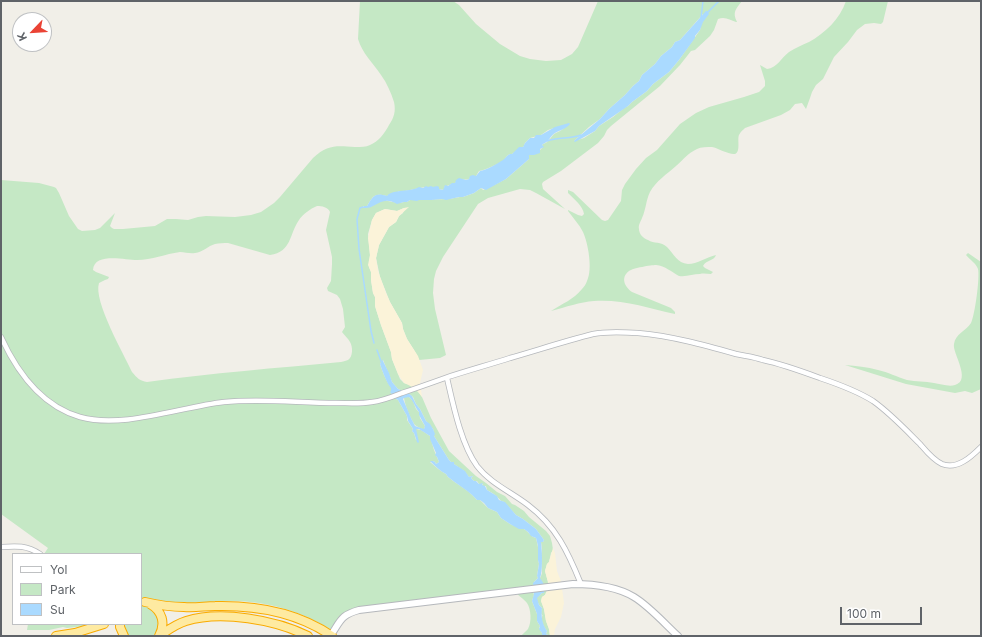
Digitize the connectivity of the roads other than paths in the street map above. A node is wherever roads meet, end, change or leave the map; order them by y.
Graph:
1 (1, 337) edge
2 (447, 378) junction
3 (981, 447) edge
4 (1, 547) edge
5 (38, 553) edge
6 (581, 584) junction
7 (143, 602) edge
8 (101, 625) edge
9 (120, 625) edge
10 (332, 635) edge
11 (56, 636) edge
12 (124, 636) edge
13 (159, 636) edge
14 (308, 636) edge
15 (678, 636) edge

1 - 2 street
2 - 3 street
2 - 6 street
4 - 5 street
6 - 10 street
6 - 15 street
7 - 10 highway
7 - 13 highway
8 - 11 highway
9 - 12 highway
13 - 14 highway

